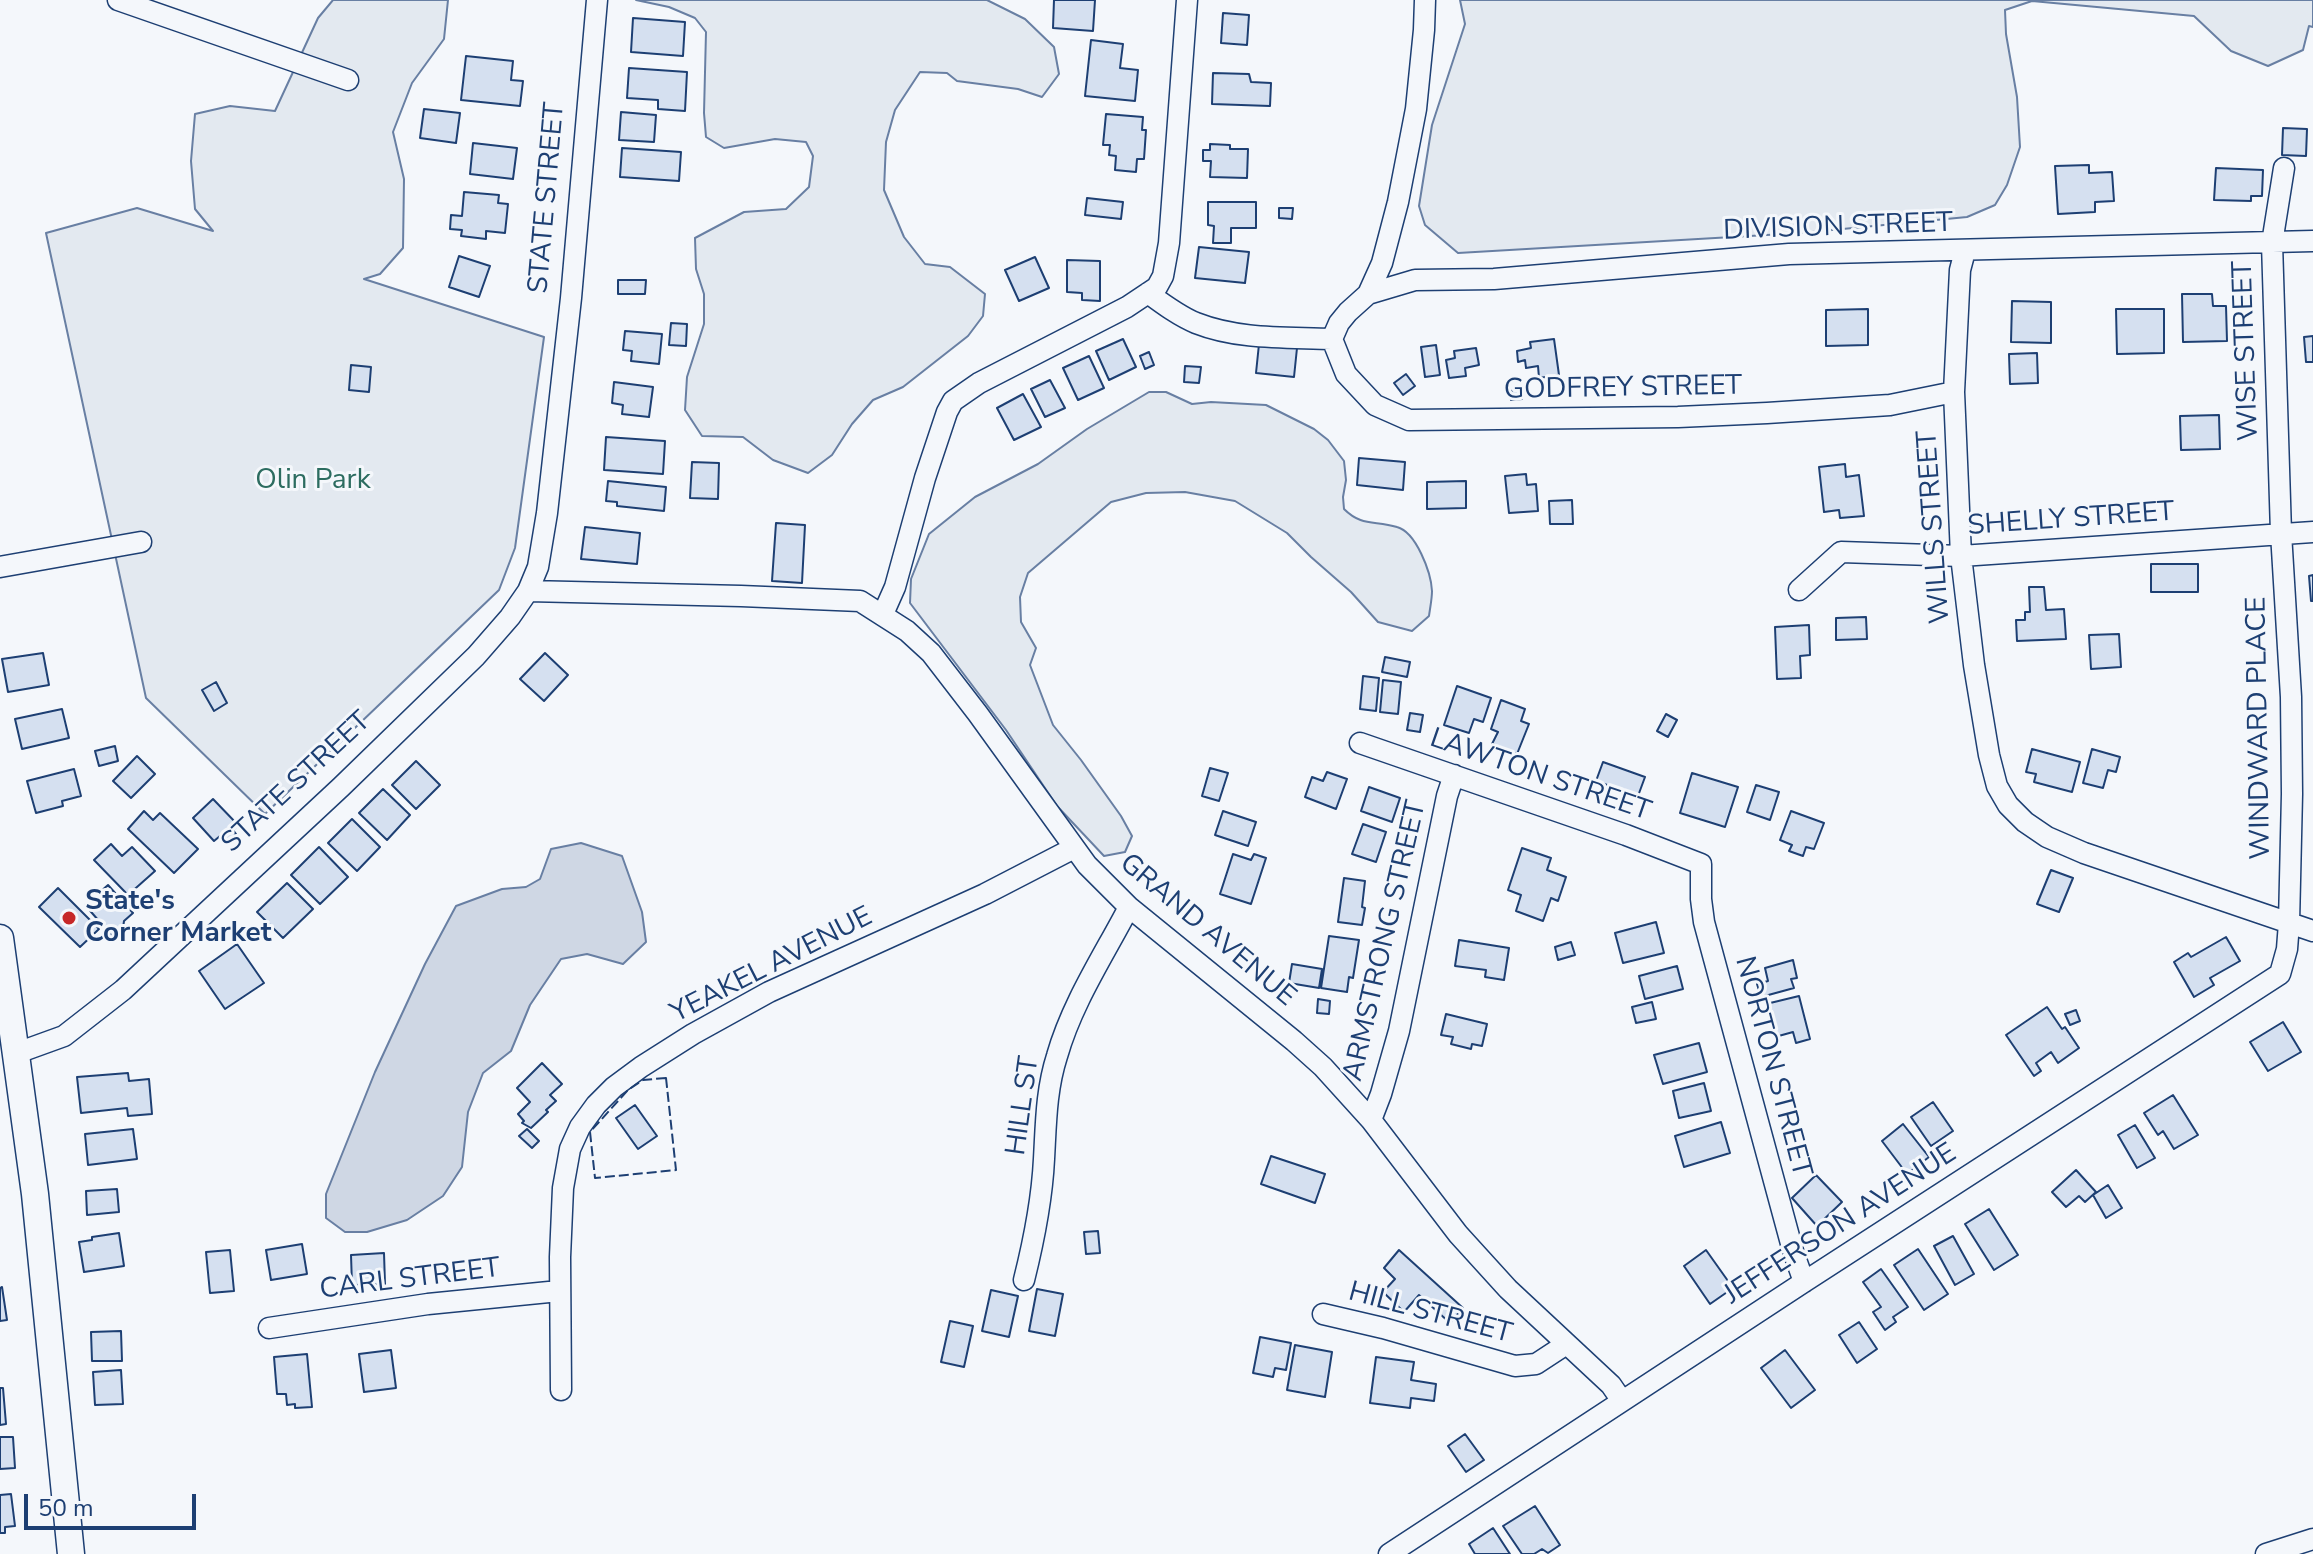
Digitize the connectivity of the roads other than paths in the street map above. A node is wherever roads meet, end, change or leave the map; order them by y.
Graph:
1 (118, 0) edge
2 (597, 0) edge
3 (1187, 0) edge
4 (1425, 0) edge
5 (142, 4) edge
6 (348, 80) dead end
7 (2284, 168) dead end
8 (2313, 241) edge
9 (2272, 243) junction
10 (1965, 251) junction
11 (1148, 293) junction
12 (1368, 294) junction
13 (1332, 339) junction
14 (1954, 392) junction
15 (2313, 532) edge
16 (2281, 533) junction
17 (141, 542) dead end
18 (1961, 556) junction
19 (0, 567) edge
20 (1799, 590) dead end
21 (528, 591) junction
22 (883, 614) junction
23 (1360, 743) dead end
24 (1454, 775) junction
25 (1074, 848) junction
26 (1701, 864) joint
27 (1129, 907) junction
28 (2289, 923) junction
29 (2313, 931) edge
30 (0, 938) edge
31 (17, 1053) junction
32 (1371, 1120) junction
33 (1024, 1280) dead end
34 (1804, 1282) junction
35 (559, 1291) junction
36 (1323, 1314) dead end
37 (269, 1328) dead end
38 (1565, 1345) junction
39 (561, 1390) dead end
40 (1622, 1401) junction
41 (2313, 1539) edge
42 (71, 1554) edge
43 (1389, 1554) edge
44 (2266, 1554) edge

1 - 5 street
2 - 21 street, STATE STREET
3 - 11 street
4 - 12 street
5 - 6 street
7 - 9 street, WISE STREET
8 - 9 street, DIVISION STREET
9 - 10 street, DIVISION STREET
9 - 16 street, WISE STREET
10 - 12 street, DIVISION STREET
10 - 14 street, WILLS STREET
11 - 13 street
11 - 22 street
12 - 13 street
13 - 14 street, GODFREY STREET
14 - 18 street, WILLS STREET
15 - 16 street, SHELLY STREET
16 - 18 street, SHELLY STREET
16 - 28 street, WINDWARD PLACE
17 - 19 street
18 - 20 street, SHELLY STREET
18 - 28 street, WILLS STREET
21 - 22 street, GRAND AVENUE
21 - 31 street, STATE STREET
22 - 25 street, GRAND AVENUE
23 - 24 street, LAWTON STREET
24 - 26 street, LAWTON STREET
24 - 32 street, ARMSTRONG STREET
25 - 27 street, GRAND AVENUE
25 - 35 street, YEAKEL AVENUE
26 - 34 street, NORTON STREET
27 - 32 street, GRAND AVENUE
27 - 33 street, HILL ST
28 - 29 street
28 - 34 street, JEFFERSON AVENUE
30 - 31 street
31 - 42 street
32 - 38 street, GRAND AVENUE
34 - 40 street, JEFFERSON AVENUE
35 - 37 street, CARL STREET
35 - 39 street, YEAKEL AVENUE
36 - 38 street, HILL STREET
38 - 40 street, GRAND AVENUE
40 - 43 street, JEFFERSON AVENUE
41 - 44 street

